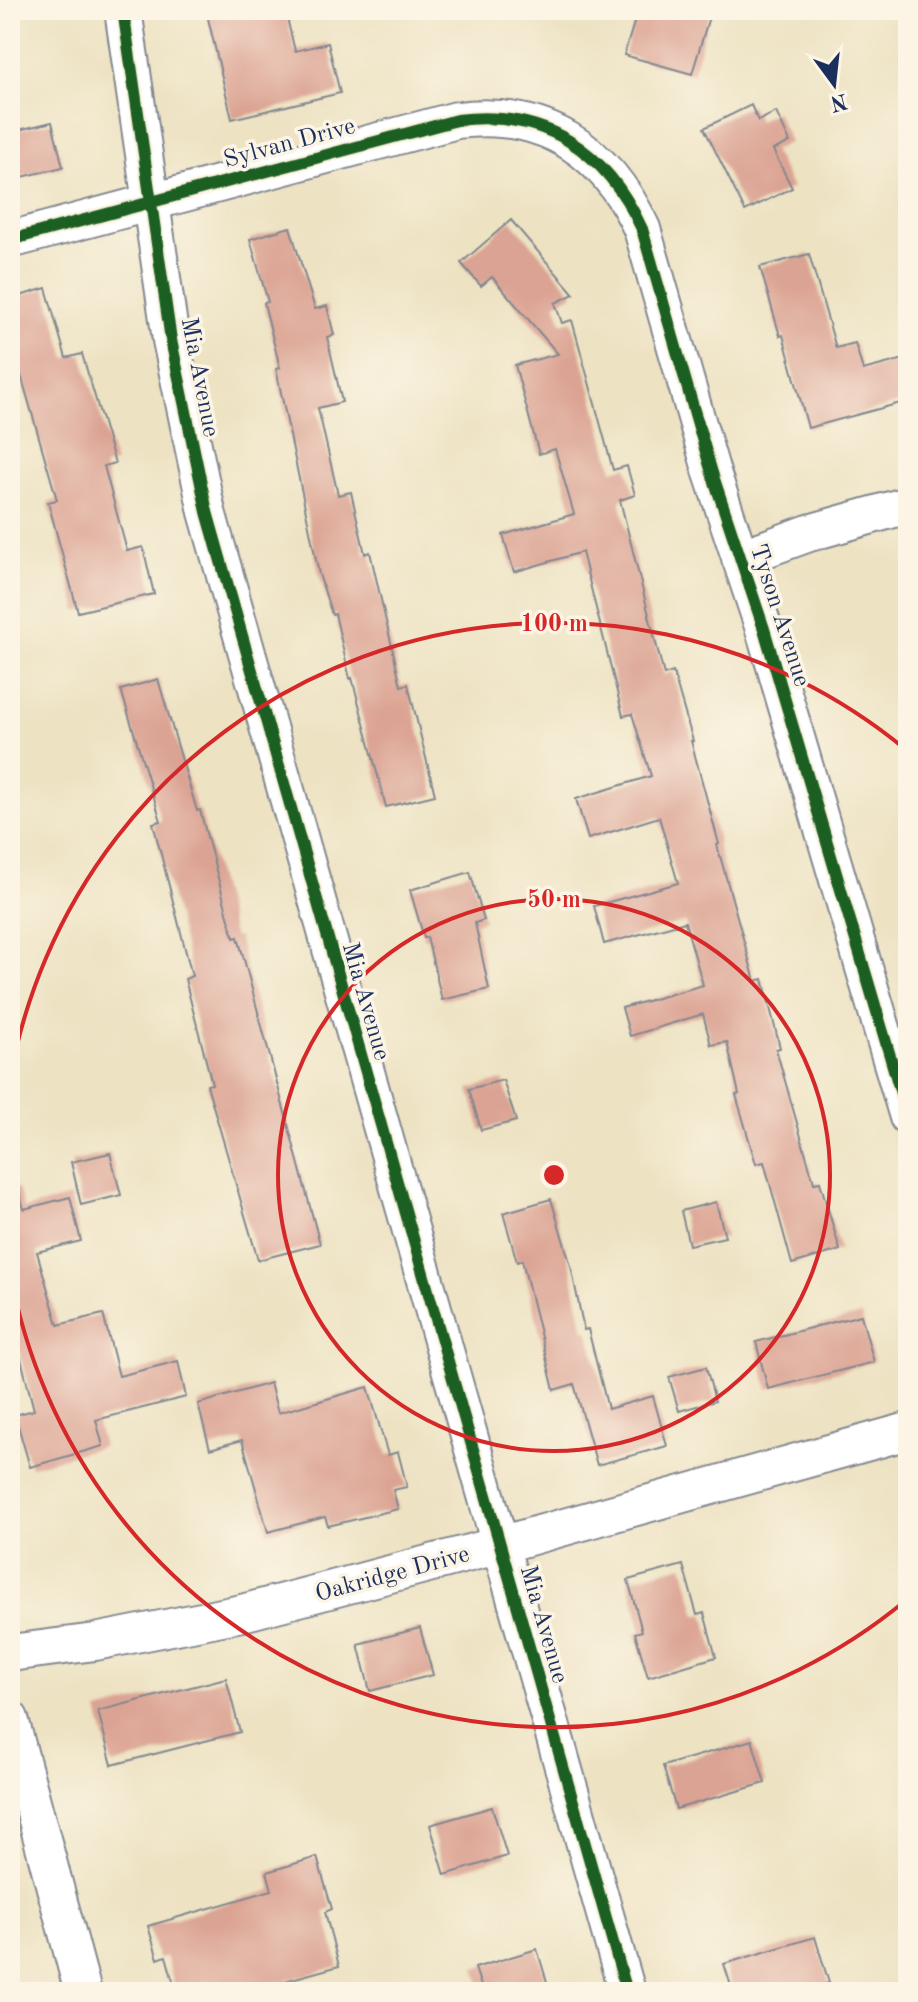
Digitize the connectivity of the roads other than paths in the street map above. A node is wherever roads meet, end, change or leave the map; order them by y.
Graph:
1 (123, 10) edge
2 (577, 146) joint
3 (149, 202) junction
4 (10, 240) edge
5 (908, 505) edge
6 (740, 558) junction
7 (897, 1044) edge
8 (908, 1117) edge
9 (908, 1431) edge
10 (500, 1545) junction
11 (10, 1653) edge
12 (10, 1719) edge
13 (83, 1992) edge
14 (627, 1992) edge

1 - 3 street, Mia Avenue
2 - 3 street, Sylvan Drive
2 - 6 street, Tyson Avenue
3 - 4 street, Sylvan Drive
3 - 10 street, Mia Avenue
5 - 6 street
6 - 7 street, Tyson Avenue
7 - 8 street, Tyson Avenue
9 - 10 street, Oakridge Drive
10 - 11 street, Oakridge Drive
10 - 14 street, Mia Avenue
12 - 13 street

